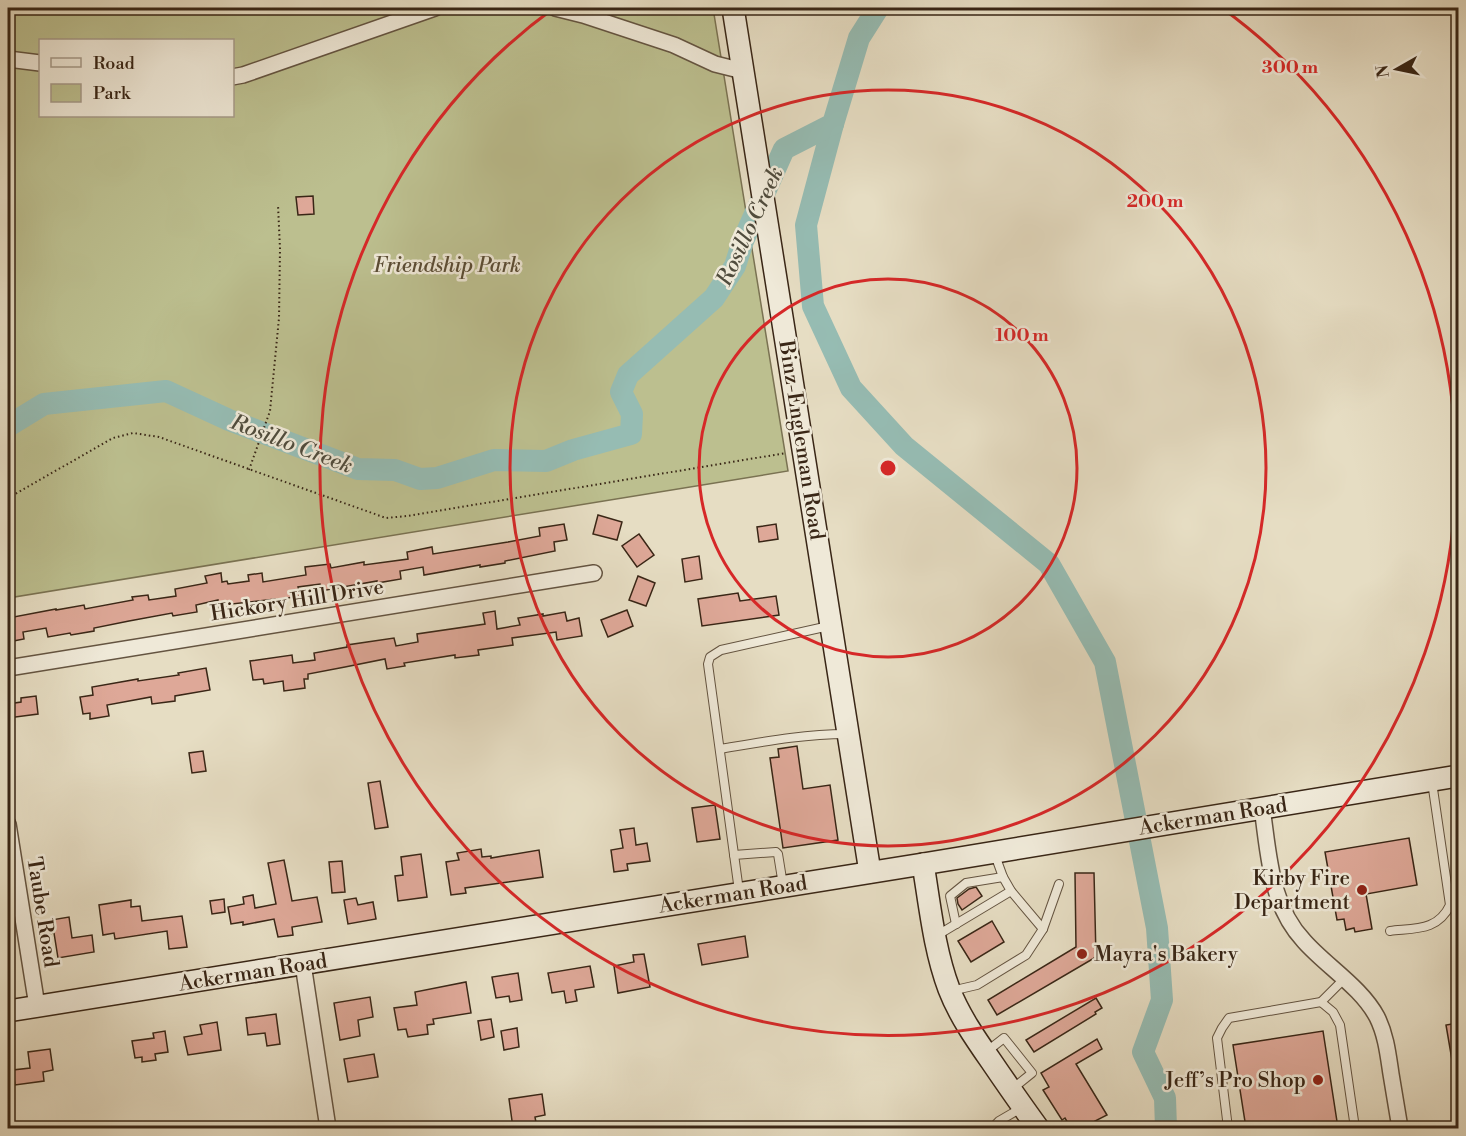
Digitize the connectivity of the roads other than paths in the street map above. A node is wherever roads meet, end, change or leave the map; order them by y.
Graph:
1 (435, 8) edge
2 (555, 8) edge
3 (733, 8) edge
4 (8, 59) edge
5 (39, 63) edge
6 (743, 71) junction
7 (234, 77) edge
8 (594, 573) dead end
9 (831, 626) junction
10 (8, 668) edge
11 (848, 734) junction
12 (720, 749) junction
13 (1458, 776) edge
14 (1432, 780) junction
15 (1262, 808) junction
16 (8, 824) edge
17 (994, 852) junction
18 (734, 855) junction
19 (923, 864) junction
20 (870, 872) junction
21 (1003, 877) junction
22 (1059, 884) dead end
23 (783, 886) junction
24 (1011, 891) junction
25 (739, 893) junction
26 (956, 924) junction
27 (1043, 928) junction
28 (1390, 932) dead end
29 (934, 937) junction
30 (303, 964) junction
31 (1344, 979) junction
32 (950, 992) junction
33 (1321, 1002) junction
34 (37, 1006) junction
35 (8, 1011) edge
36 (1017, 1098) junction
37 (328, 1128) edge
38 (992, 1128) edge
39 (1038, 1128) edge
40 (1228, 1128) edge
41 (1355, 1128) edge
42 (1400, 1128) edge

1 - 7 street
2 - 6 street
3 - 6 street, Binz-Engleman Road
4 - 5 street
6 - 9 street, Binz-Engleman Road
8 - 10 street, Hickory Hill Drive
9 - 11 street, Binz-Engleman Road
9 - 12 lane
11 - 12 lane
11 - 20 street, Binz-Engleman Road
12 - 18 lane
13 - 14 street, Ackerman Road
14 - 15 street, Ackerman Road
14 - 28 lane
15 - 17 street, Ackerman Road
15 - 31 street
16 - 34 street, Taube Road
17 - 19 street, Ackerman Road
17 - 21 lane
18 - 23 lane
18 - 25 lane
19 - 20 street, Ackerman Road
19 - 29 street
20 - 23 street, Ackerman Road
21 - 24 lane
21 - 26 lane
22 - 27 lane
23 - 25 street, Ackerman Road
24 - 26 lane
24 - 27 lane
25 - 30 street, Ackerman Road
26 - 29 lane
27 - 32 lane
29 - 32 street
30 - 34 street, Ackerman Road
30 - 37 street
31 - 33 lane
31 - 42 street
32 - 36 street
33 - 40 lane
33 - 41 lane
34 - 35 street, Ackerman Road
36 - 38 lane
36 - 39 street

